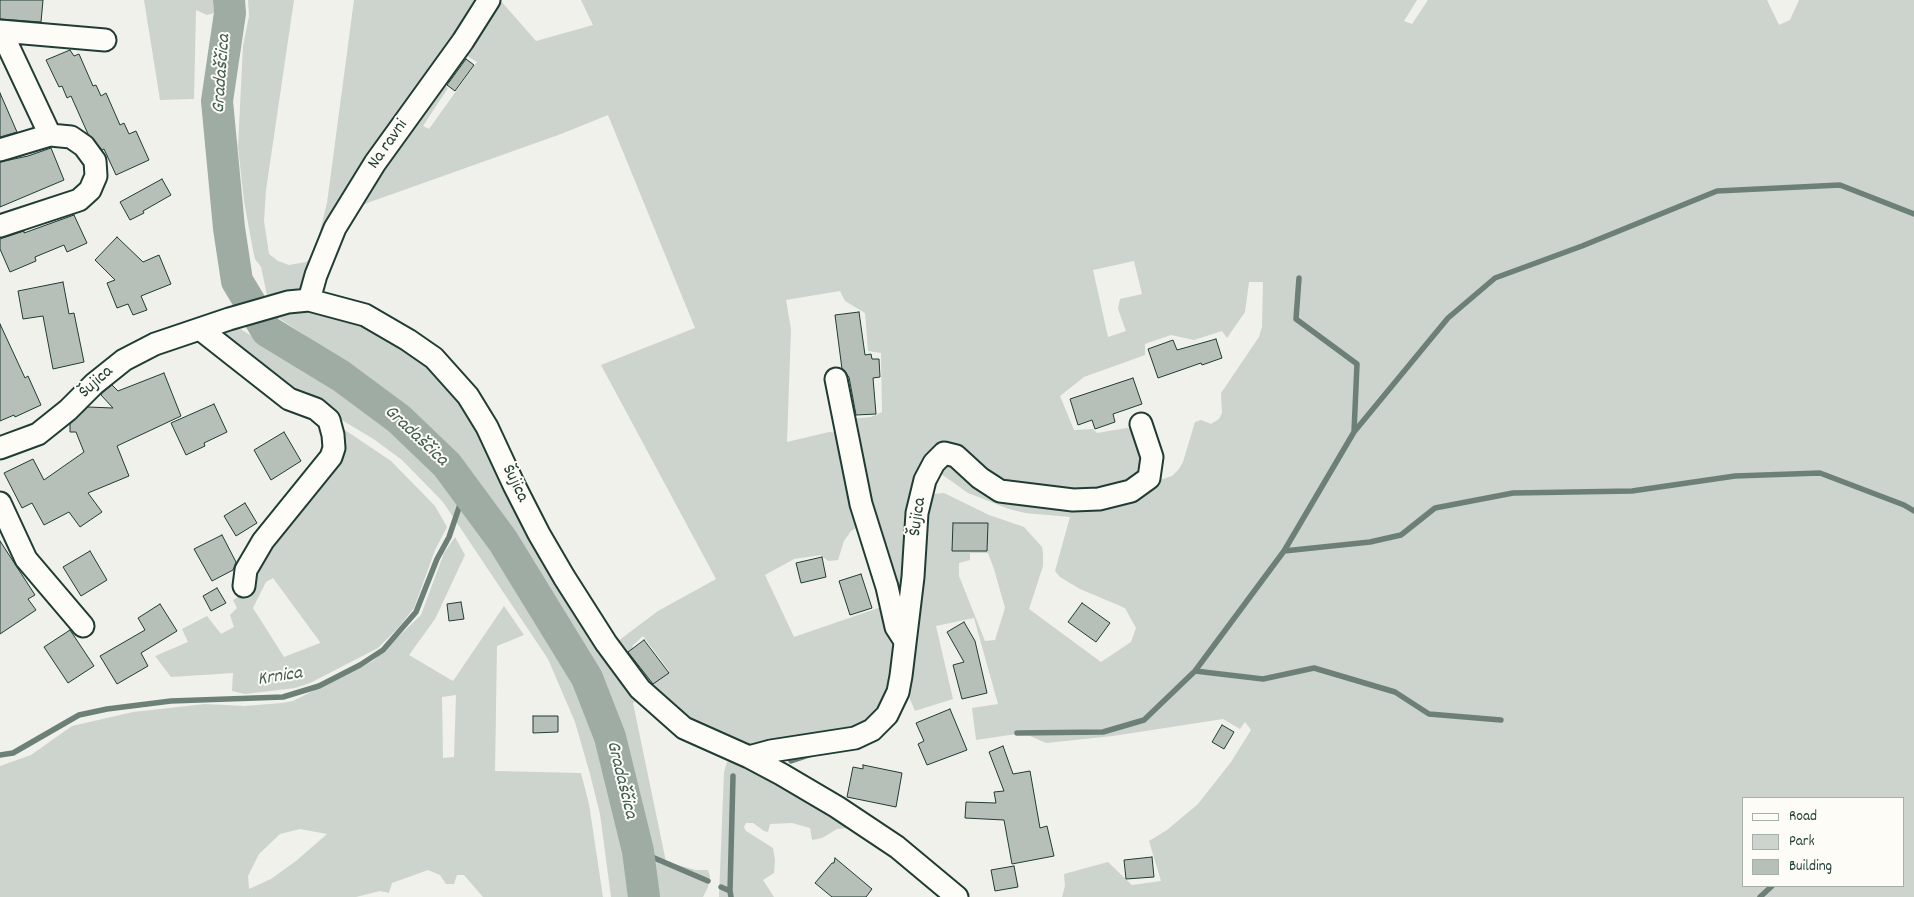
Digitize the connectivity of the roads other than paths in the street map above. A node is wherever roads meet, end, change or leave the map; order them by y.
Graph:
1 (489, 0) edge
2 (1, 31) edge
3 (105, 40) dead end
4 (50, 135) junction
5 (0, 150) edge
6 (0, 226) edge
7 (309, 300) junction
8 (200, 329) junction
9 (836, 379) dead end
10 (1141, 424) dead end
11 (0, 448) edge
12 (0, 503) edge
13 (244, 586) dead end
14 (83, 626) dead end
15 (905, 641) junction
16 (749, 756) junction
17 (958, 897) edge

1 - 7 street, Na ravni
2 - 3 street
2 - 4 street
4 - 5 street
4 - 6 street
7 - 8 street, Šujica
7 - 16 street, Šujica
8 - 11 street, Šujica
8 - 13 street
9 - 15 street
10 - 15 street, Šujica
12 - 14 street
15 - 16 street, Šujica
16 - 17 street, Šujica

